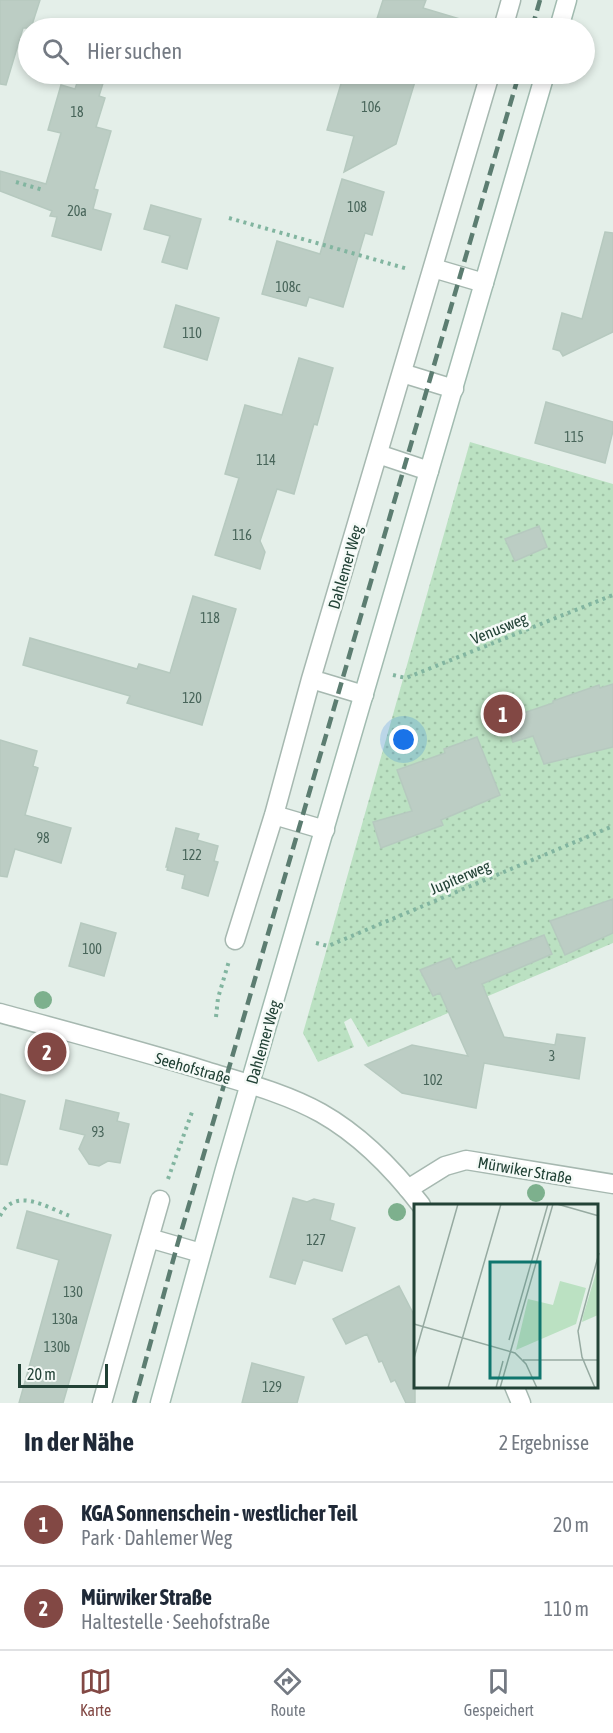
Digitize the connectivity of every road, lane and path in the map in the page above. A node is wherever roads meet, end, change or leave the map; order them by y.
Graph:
1 (511, 0) edge
2 (567, 0) edge
3 (506, 18) edge
4 (562, 18) edge
5 (487, 84) edge
6 (542, 84) edge
7 (16, 182) dead end
8 (43, 190) dead end
9 (230, 218) dead end
10 (432, 272) junction
11 (484, 283) junction
12 (402, 373) junction
13 (453, 389) junction
14 (378, 454) junction
15 (429, 471) junction
16 (613, 594) edge
17 (393, 675) dead end
18 (311, 679) junction
19 (364, 695) junction
20 (274, 815) junction
21 (613, 826) edge
22 (325, 830) junction
23 (235, 940) joint
24 (316, 943) dead end
25 (0, 1013) edge
26 (216, 1017) dead end
27 (250, 1085) junction
28 (192, 1112) dead end
29 (613, 1184) edge
30 (408, 1189) junction
31 (160, 1200) joint
32 (420, 1204) edge
33 (0, 1216) edge
34 (70, 1216) dead end
35 (149, 1238) junction
36 (201, 1253) junction
37 (515, 1388) edge
38 (102, 1403) edge
39 (160, 1403) edge
40 (521, 1403) edge

1 - 3 street
2 - 4 street
5 - 10 street, Dahlemer Weg
6 - 11 street, Dahlemer Weg
7 - 8 path
9 - 10 path
10 - 11 street
10 - 12 street, Dahlemer Weg
11 - 13 street, Dahlemer Weg
12 - 13 street
12 - 14 street, Dahlemer Weg
13 - 15 street, Dahlemer Weg
14 - 15 street
14 - 18 street, Dahlemer Weg
15 - 19 street, Dahlemer Weg
16 - 17 path, Venusweg
18 - 19 street
18 - 20 street, Dahlemer Weg
19 - 22 street, Dahlemer Weg
20 - 22 street
20 - 23 street, Dahlemer Weg
21 - 24 path, Jupiterweg
22 - 27 street, Dahlemer Weg
23 - 26 path
25 - 27 street, Seehofstraße
27 - 30 street, Seehofstraße
27 - 36 street, Dahlemer Weg
28 - 31 path
29 - 30 street, Mürwiker Straße
30 - 32 street, Seehofstraße
31 - 35 street
33 - 34 path
35 - 36 street
35 - 38 street
36 - 39 street, Dahlemer Weg
37 - 40 street

